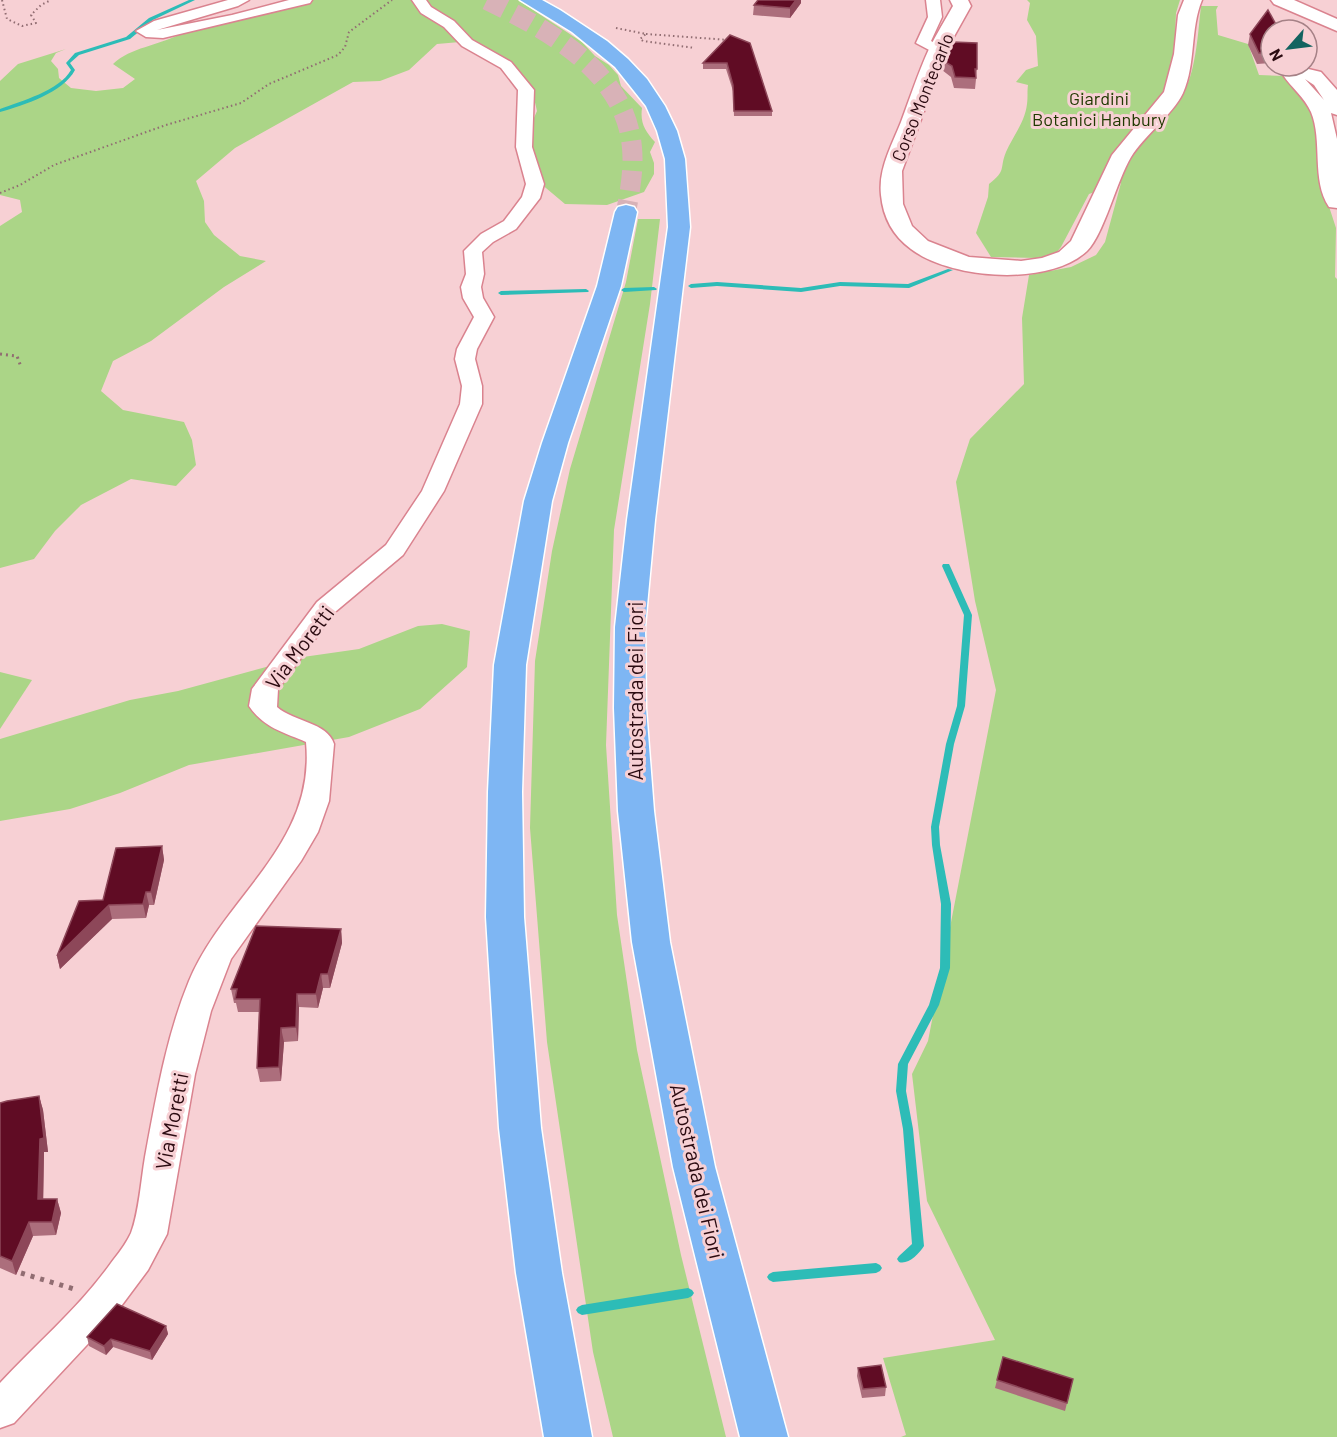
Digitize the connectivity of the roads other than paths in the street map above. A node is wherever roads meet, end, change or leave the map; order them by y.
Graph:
1 (242, 0) edge
2 (305, 0) edge
3 (418, 0) edge
4 (529, 0) edge
5 (933, 0) edge
6 (959, 0) edge
7 (1193, 0) edge
8 (1280, 0) edge
9 (1337, 26) edge
10 (938, 49) junction
11 (1319, 69) edge
12 (1337, 86) edge
13 (1337, 109) edge
14 (1337, 202) edge
15 (626, 212) tunnel mouth
16 (0, 1411) edge
17 (568, 1437) edge
18 (764, 1437) edge

1 - 2 street
3 - 16 street, Via Moretti
4 - 18 highway, Autostrada dei Fiori
5 - 10 street
6 - 10 main road, Corso Montecarlo
7 - 10 main road, Corso Montecarlo
8 - 9 main road
11 - 12 main road
13 - 14 main road
15 - 17 highway

